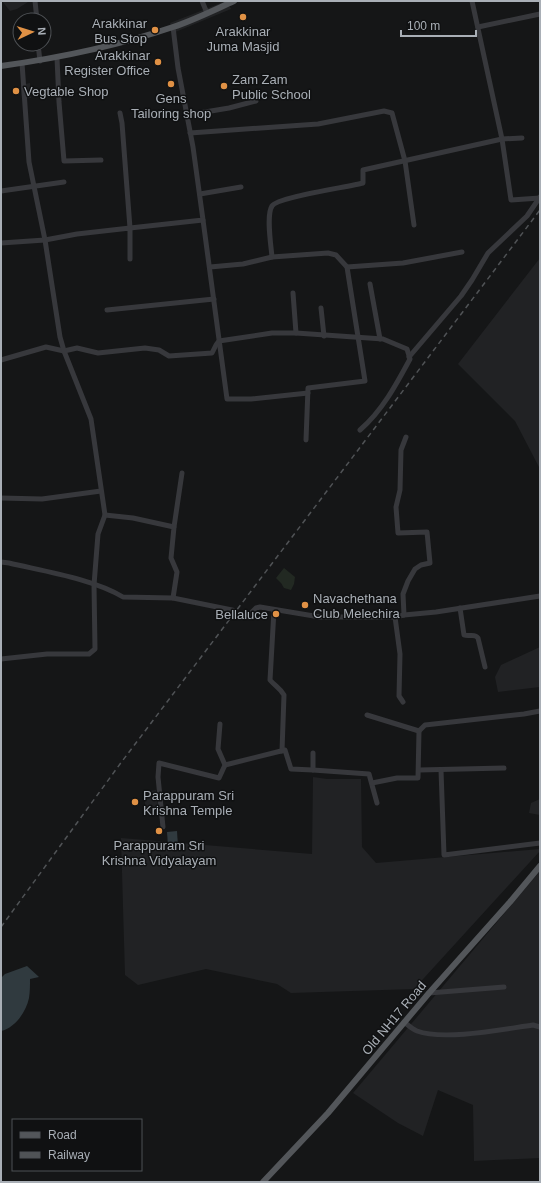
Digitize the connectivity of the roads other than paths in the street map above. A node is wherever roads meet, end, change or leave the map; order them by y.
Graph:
1 (35, 1) edge
2 (202, 1) edge
3 (234, 1) edge
4 (472, 1) edge
5 (36, 12) edge
6 (206, 13) junction
7 (540, 14) edge
8 (173, 27) junction
9 (478, 27) junction
10 (39, 52) edge
11 (57, 58) junction
12 (40, 61) junction
13 (22, 63) junction
14 (1, 66) edge
15 (256, 101) dead end
16 (120, 113) dead end
17 (187, 115) junction
18 (190, 133) junction
19 (522, 138) dead end
20 (502, 140) junction
21 (101, 160) dead end
22 (404, 161) junction
23 (64, 182) dead end
24 (35, 186) junction
25 (241, 187) dead end
26 (1, 190) edge
27 (200, 194) junction
28 (540, 197) edge
29 (204, 220) junction
30 (414, 225) dead end
31 (130, 228) junction
32 (45, 240) junction
33 (1, 243) edge
34 (462, 252) dead end
35 (272, 257) junction
36 (130, 258) dead end
37 (210, 267) junction
38 (347, 267) junction
39 (370, 284) dead end
40 (293, 293) dead end
41 (214, 299) junction
42 (321, 308) dead end
43 (107, 310) dead end
44 (296, 333) junction
45 (324, 336) junction
46 (359, 338) junction
47 (380, 339) junction
48 (219, 341) junction
49 (64, 351) junction
50 (409, 357) junction
51 (1, 360) edge
52 (308, 393) junction
53 (360, 430) dead end
54 (406, 437) dead end
55 (306, 440) dead end
56 (182, 473) dead end
57 (101, 491) junction
58 (1, 498) edge
59 (105, 515) junction
60 (174, 527) junction
61 (1, 562) edge
62 (94, 585) junction
63 (540, 596) edge
64 (173, 598) junction
65 (460, 608) junction
66 (232, 610) tunnel mouth
67 (274, 610) junction
68 (404, 615) junction
69 (247, 617) dead end
70 (395, 617) junction
71 (1, 659) edge
72 (485, 667) dead end
73 (403, 702) dead end
74 (540, 711) edge
75 (367, 715) dead end
76 (220, 724) dead end
77 (419, 731) junction
78 (282, 751) junction
79 (313, 753) dead end
80 (225, 766) junction
81 (504, 768) dead end
82 (313, 770) junction
83 (419, 770) junction
84 (442, 770) junction
85 (372, 783) junction
86 (377, 803) dead end
87 (163, 827) dead end
88 (540, 842) edge
89 (540, 866) edge
90 (504, 987) dead end
91 (429, 993) junction
92 (404, 1022) junction
93 (540, 1027) edge
94 (263, 1182) edge

1 - 5 street
2 - 6 street
3 - 6 main road
4 - 9 street
6 - 8 main road
7 - 9 street
8 - 11 main road
8 - 17 street
9 - 20 street
10 - 12 street
11 - 12 main road
11 - 21 street
12 - 13 main road
13 - 14 main road
13 - 24 street
15 - 17 street
16 - 31 street
17 - 18 street
18 - 22 street
18 - 27 street
19 - 20 street
20 - 22 street
20 - 28 street
22 - 30 street
22 - 35 street
23 - 24 street
24 - 26 street
24 - 32 street
25 - 27 street
27 - 29 street
28 - 50 street
29 - 31 street
29 - 37 street
31 - 32 street
31 - 36 street
32 - 33 street
32 - 49 street
34 - 38 street
35 - 37 street
35 - 38 street
37 - 41 street
38 - 46 street
39 - 47 street
40 - 44 street
41 - 43 street
41 - 48 street
42 - 45 street
44 - 45 street
44 - 48 street
45 - 46 street
46 - 47 street
46 - 52 street
47 - 50 street
48 - 49 street
48 - 52 street
49 - 51 street
49 - 57 street
50 - 53 street
52 - 55 street
54 - 68 street
56 - 60 street
57 - 58 street
57 - 59 street
59 - 60 street
59 - 62 street
60 - 64 street
61 - 62 street
62 - 64 street
62 - 71 street
63 - 65 street
64 - 66 street
65 - 68 street
65 - 72 street
67 - 69 street
67 - 70 street
67 - 78 street
68 - 70 street
70 - 73 street
74 - 77 street
75 - 77 street
76 - 80 street
77 - 83 street
78 - 80 street
78 - 82 street
79 - 82 street
80 - 87 street
81 - 84 street
82 - 85 street
83 - 84 street
83 - 85 street
84 - 88 street
85 - 86 street
89 - 91 main road, Old NH17 Road
90 - 91 street
91 - 92 main road, Old NH17 Road
92 - 93 street
92 - 94 main road, Old NH17 Road

